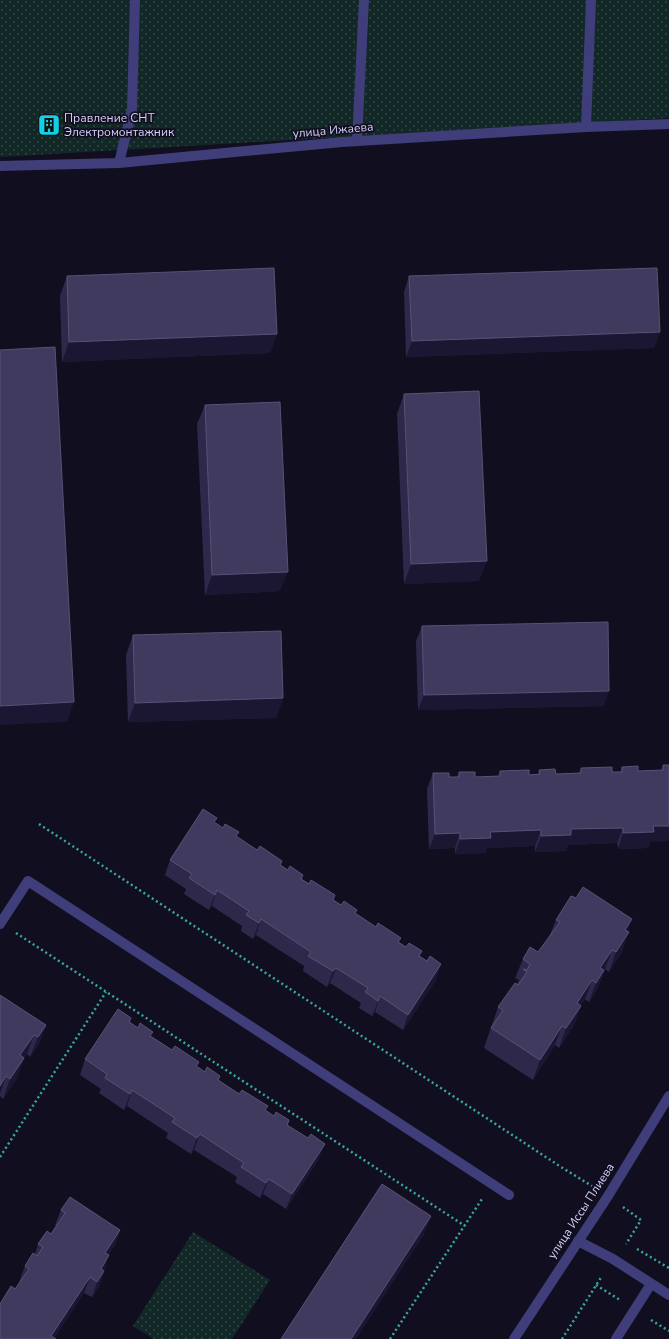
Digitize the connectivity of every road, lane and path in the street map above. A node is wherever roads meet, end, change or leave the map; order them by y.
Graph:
1 (135, 0) edge
2 (364, 0) edge
3 (590, 0) edge
4 (669, 124) edge
5 (586, 127) junction
6 (357, 141) junction
7 (119, 164) junction
8 (0, 166) edge
9 (39, 824) dead end
10 (0, 923) edge
11 (106, 992) junction
12 (669, 1096) edge
13 (0, 1157) edge
14 (492, 1184) junction
15 (509, 1195) dead end
16 (608, 1196) junction
17 (464, 1226) junction
18 (578, 1241) junction
19 (627, 1243) junction
20 (613, 1259) junction
21 (669, 1268) edge
22 (652, 1284) junction
23 (669, 1296) edge
24 (390, 1339) edge
25 (514, 1339) edge
26 (562, 1339) edge
27 (616, 1339) edge

1 - 7 street
2 - 6 street
3 - 5 street
4 - 5 street, улица Ижаева
5 - 6 street, улица Ижаева
6 - 7 street, улица Ижаева
7 - 8 street, улица Ижаева
9 - 16 path
10 - 11 path
10 - 14 street
11 - 13 path
11 - 17 path
12 - 16 street, улица Иссы Плиева
14 - 15 street
14 - 17 path
16 - 18 street, улица Иссы Плиева
16 - 19 path
17 - 24 path
18 - 20 street
18 - 25 street, улица Иссы Плиева
19 - 20 path
19 - 21 path
20 - 22 street
20 - 26 path
22 - 23 street
22 - 27 street

